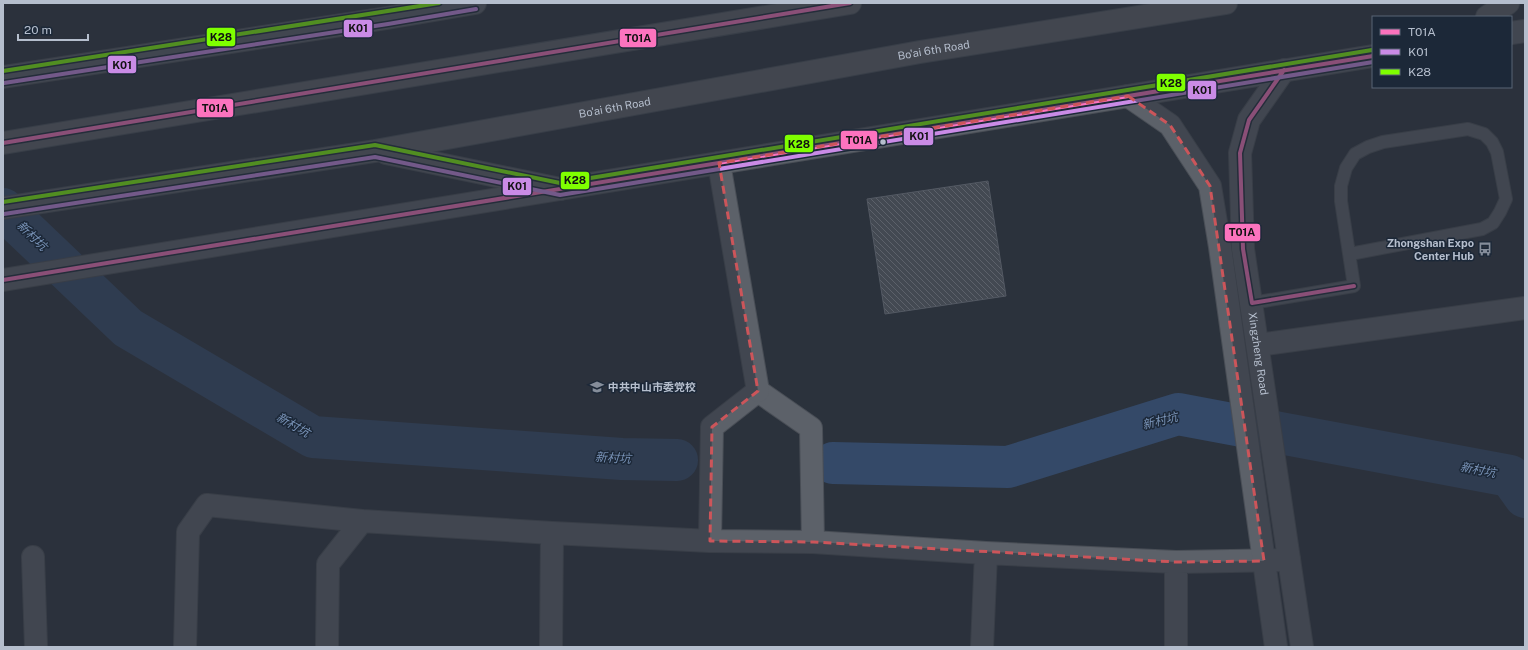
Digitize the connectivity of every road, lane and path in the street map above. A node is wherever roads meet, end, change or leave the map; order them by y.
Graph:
1 (475, 3) edge
2 (850, 3) edge
3 (1226, 3) edge
4 (1508, 3) edge
5 (394, 10) edge
6 (1488, 16) edge
7 (1525, 30) edge
8 (1512, 33) edge
9 (1372, 56) edge
10 (1284, 70) junction
11 (3, 77) edge
12 (1128, 96) junction
13 (3, 143) edge
14 (375, 151) junction
15 (720, 163) junction
16 (560, 188) junction
17 (3, 208) edge
18 (1350, 254) junction
19 (3, 280) edge
20 (1252, 303) junction
21 (1525, 308) edge
22 (1258, 345) junction
23 (758, 392) junction
24 (362, 521) junction
25 (552, 533) junction
26 (710, 541) junction
27 (813, 542) junction
28 (986, 553) junction
29 (33, 557) dead end
30 (1290, 560) junction
31 (1264, 561) junction
32 (1176, 562) junction
33 (36, 647) edge
34 (185, 647) edge
35 (327, 647) edge
36 (551, 647) edge
37 (982, 647) edge
38 (1176, 647) edge
39 (1276, 647) edge
40 (1302, 647) edge

1 - 5 street
2 - 13 highway
3 - 14 highway, Bo'ai 6th Road
4 - 6 highway
5 - 11 street
7 - 8 street
9 - 10 street
10 - 12 street
10 - 20 street, Xingzheng Road
12 - 15 street
12 - 31 street
14 - 16 highway
14 - 17 highway, Bo'ai 6th Road
15 - 16 street
15 - 23 street
16 - 19 street
18 - 18 lane
18 - 20 lane
20 - 22 street, Xingzheng Road
21 - 22 street
22 - 30 street, Xingzheng Road
23 - 26 street
23 - 27 street
24 - 25 street
24 - 34 street
24 - 35 street
25 - 26 street
25 - 36 street
26 - 27 street
27 - 28 street
28 - 32 street
28 - 37 street
29 - 33 street
30 - 31 street
30 - 40 street, Xingzheng Road
31 - 32 street
31 - 39 street
32 - 38 street

